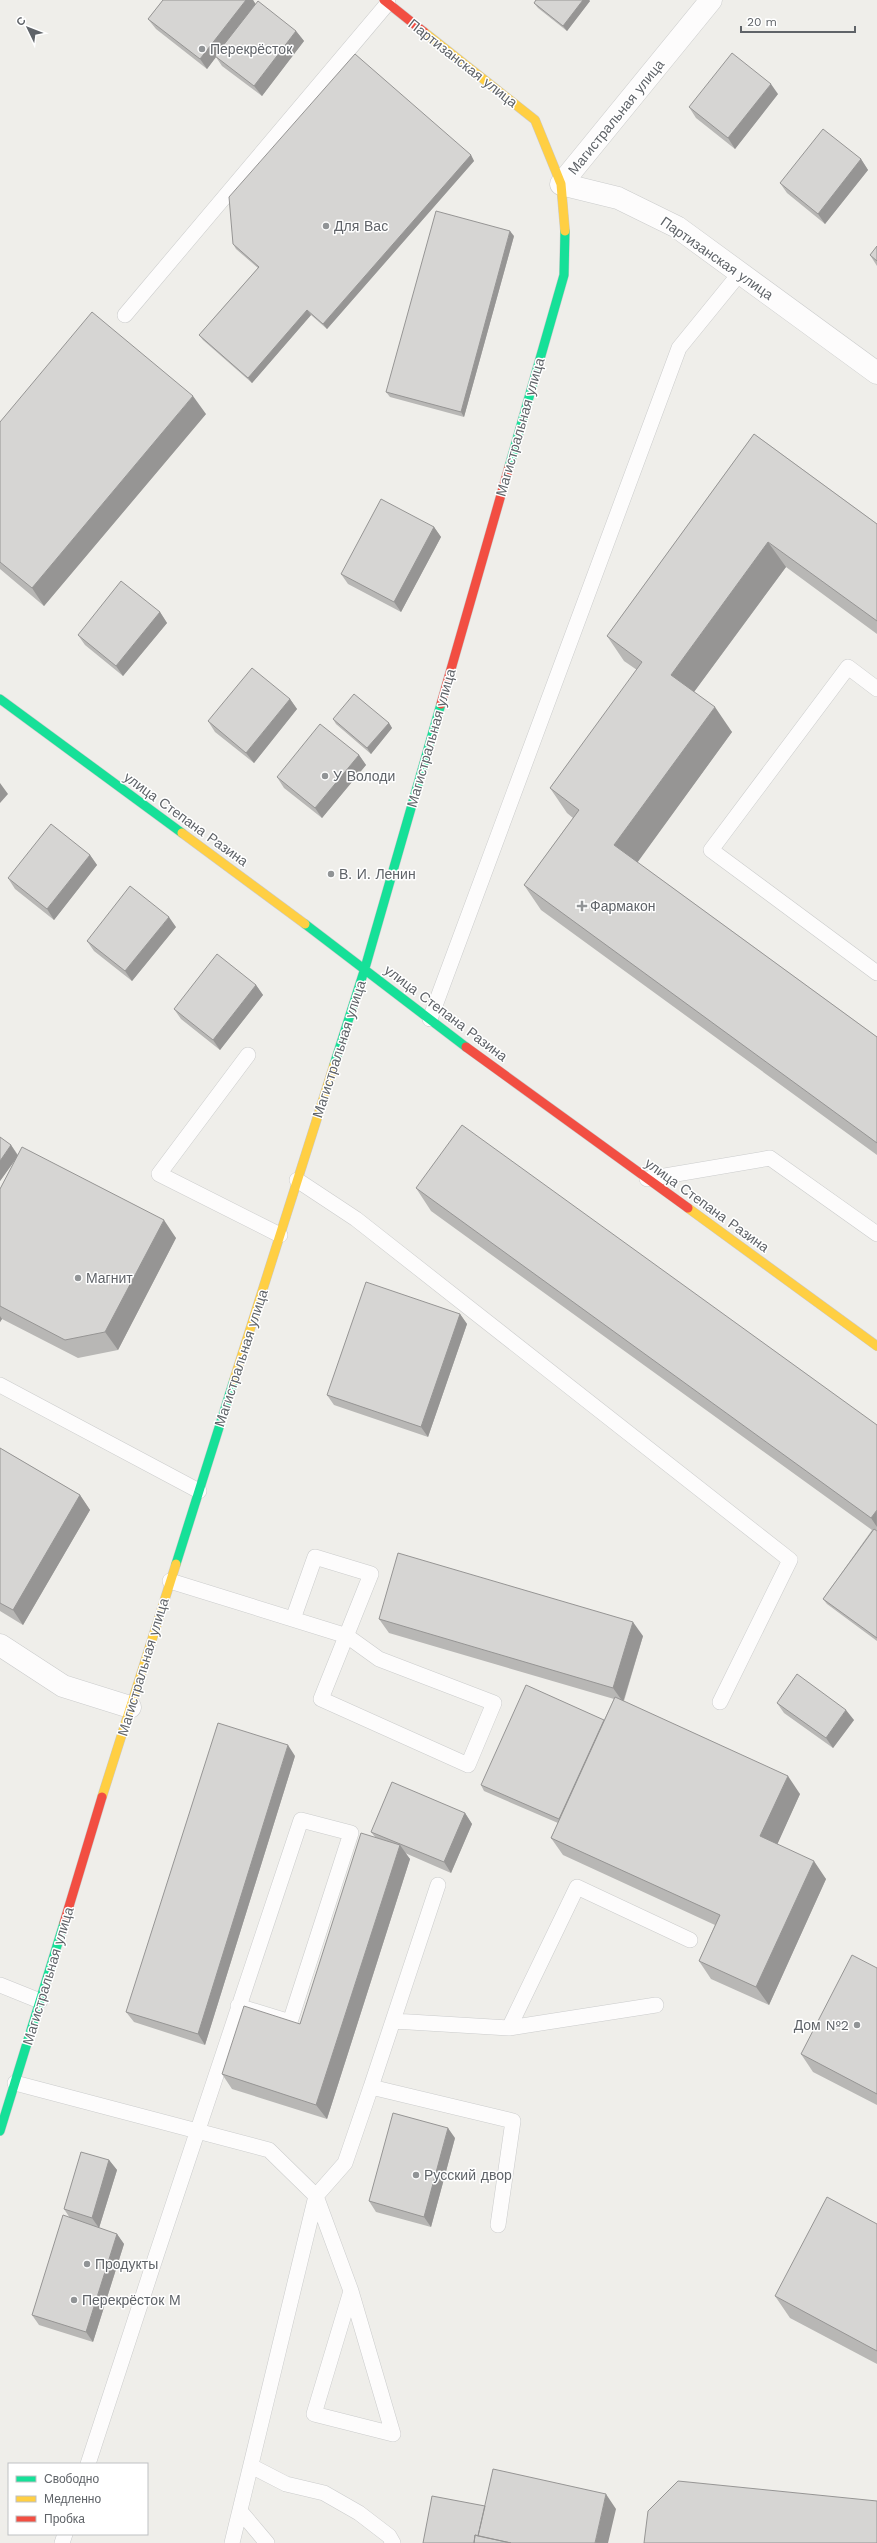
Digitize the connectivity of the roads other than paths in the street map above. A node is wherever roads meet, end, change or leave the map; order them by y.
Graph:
1 (711, 0) edge
2 (386, 2) edge
3 (561, 184) junction
4 (740, 274) junction
5 (125, 315) dead end
6 (877, 373) edge
7 (877, 689) edge
8 (0, 699) edge
9 (365, 968) junction
10 (877, 973) edge
11 (430, 1019) junction
12 (248, 1055) dead end
13 (647, 1179) junction
14 (297, 1180) junction
15 (877, 1234) edge
16 (280, 1235) junction
17 (877, 1346) edge
18 (0, 1385) edge
19 (199, 1491) junction
20 (170, 1581) junction
21 (293, 1619) junction
22 (347, 1636) junction
23 (0, 1645) edge
24 (720, 1702) dead end
25 (130, 1707) junction
26 (438, 1886) dead end
27 (690, 1940) dead end
28 (0, 1985) edge
29 (40, 2001) junction
30 (656, 2005) dead end
31 (238, 2006) junction
32 (393, 2021) junction
33 (509, 2028) junction
34 (15, 2082) junction
35 (371, 2087) junction
36 (0, 2131) edge
37 (197, 2131) junction
38 (316, 2196) junction
39 (498, 2225) dead end
40 (351, 2291) junction
41 (88, 2463) edge
42 (251, 2466) junction
43 (240, 2511) junction
44 (232, 2543) edge
45 (267, 2543) edge
46 (393, 2543) edge

1 - 3 street, Магистральная улица
2 - 3 street, Партизанская улица
2 - 5 lane
3 - 4 street, Партизанская улица
3 - 9 street, Магистральная улица
4 - 6 street, Партизанская улица
4 - 11 lane
7 - 10 lane
8 - 9 street, улица Степана Разина
9 - 11 street, улица Степана Разина
9 - 14 street, Магистральная улица
11 - 13 street, улица Степана Разина
12 - 16 lane
13 - 15 lane
13 - 17 street, улица Степана Разина
14 - 16 street, Магистральная улица
14 - 24 lane
16 - 19 street, Магистральная улица
18 - 19 lane
19 - 20 street, Магистральная улица
20 - 21 lane
20 - 25 street, Магистральная улица
21 - 22 lane
21 - 22 lane
22 - 22 lane
23 - 25 street
25 - 29 street, Магистральная улица
26 - 32 lane
27 - 33 lane
28 - 29 lane
29 - 34 street, Магистральная улица
30 - 33 lane
31 - 31 lane
31 - 37 lane
32 - 33 lane
32 - 35 lane
34 - 36 street, Магистральная улица
34 - 37 lane
35 - 38 lane
35 - 39 lane
37 - 38 lane
37 - 41 lane
38 - 40 lane
38 - 42 lane
40 - 40 lane
42 - 43 lane
42 - 46 lane
43 - 44 lane
43 - 45 lane

